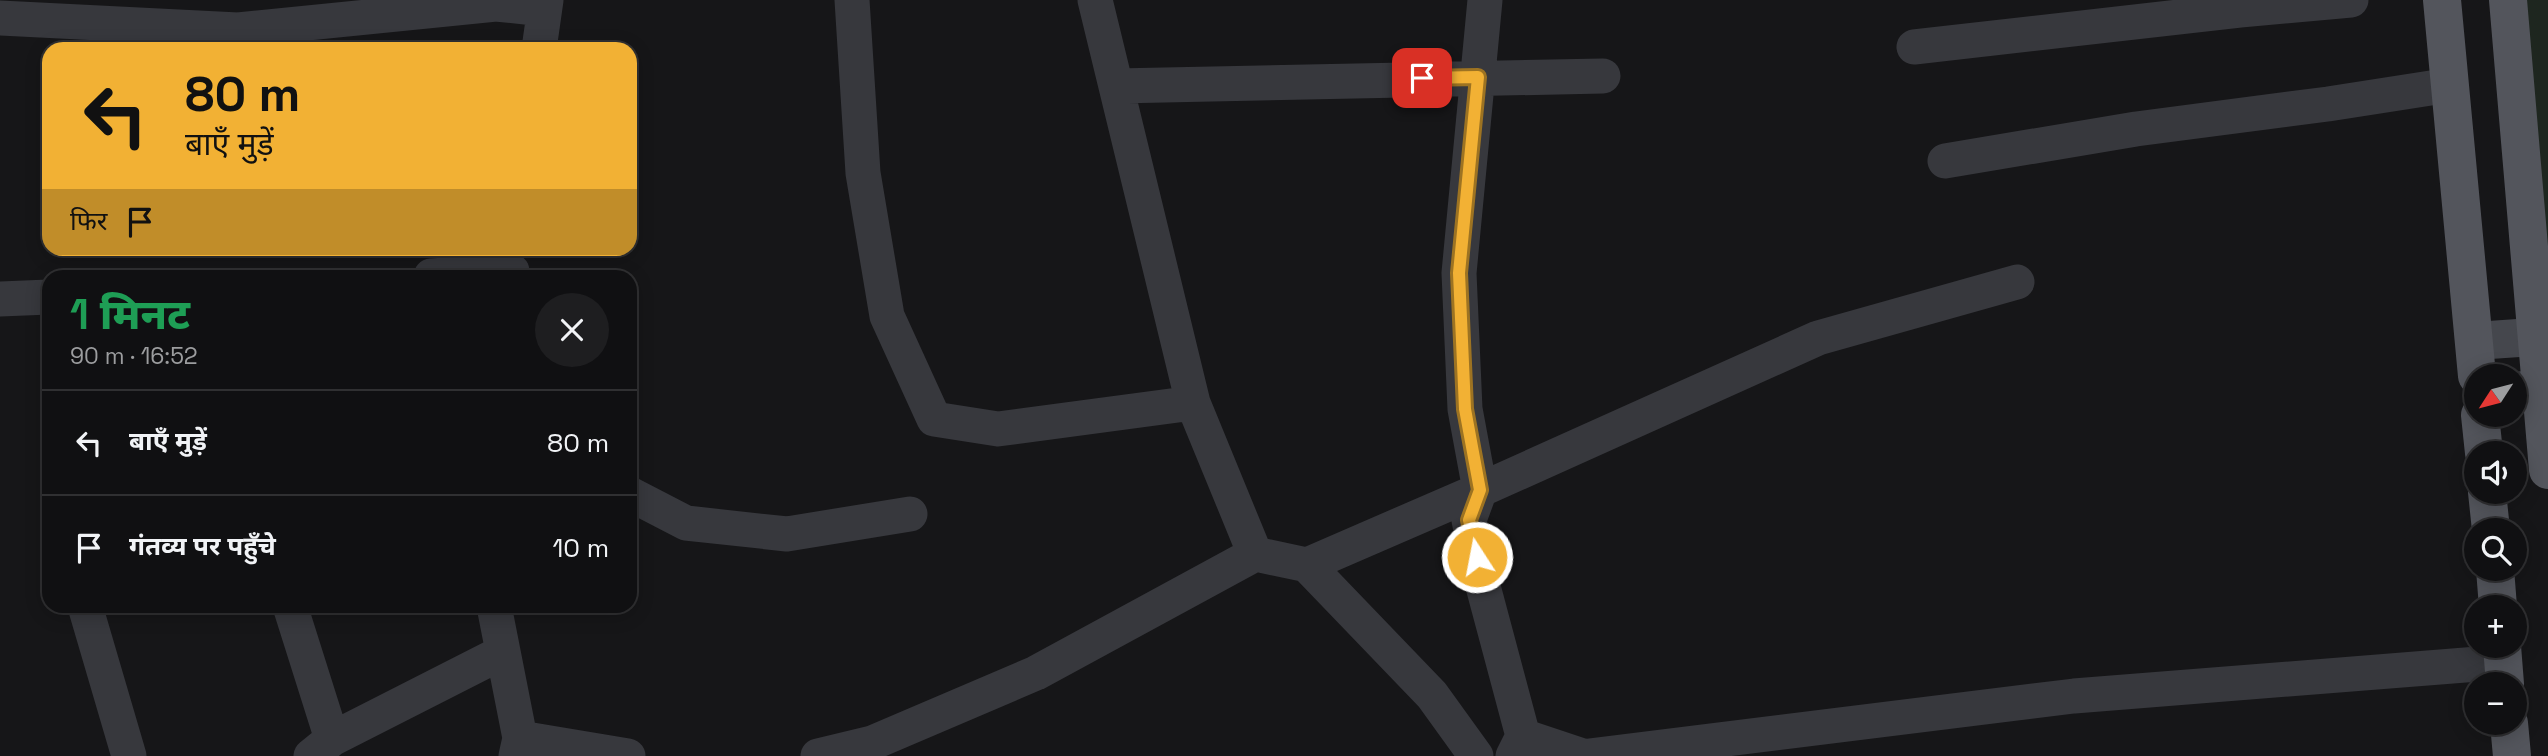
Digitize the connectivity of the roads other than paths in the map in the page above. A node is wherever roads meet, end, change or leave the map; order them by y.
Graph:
1 (852, 0) edge
2 (1095, 0) edge
3 (1485, 0) edge
4 (2351, 0) edge
5 (2442, 0) edge
6 (2508, 0) edge
7 (545, 5) edge
8 (0, 18) edge
9 (540, 42) edge
10 (1914, 47) dead end
11 (1603, 76) dead end
12 (1478, 77) junction
13 (2450, 85) junction
14 (1116, 86) junction
15 (1945, 161) dead end
16 (512, 265) edge
17 (475, 270) edge
18 (2017, 282) dead end
19 (42, 297) edge
20 (0, 299) edge
21 (2542, 336) edge
22 (2476, 359) edge
23 (2535, 389) edge
24 (1193, 403) junction
25 (2548, 471) edge
26 (1480, 490) junction
27 (637, 498) edge
28 (910, 514) dead end
29 (1255, 554) junction
30 (1307, 565) junction
31 (87, 613) edge
32 (292, 613) edge
33 (495, 613) edge
34 (503, 652) junction
35 (2503, 664) edge
36 (2509, 735) edge
37 (1518, 746) edge
38 (518, 747) edge
39 (321, 748) edge
40 (129, 756) edge
41 (628, 756) edge
42 (818, 756) edge
43 (1476, 756) edge
44 (1583, 756) edge
45 (1589, 756) edge
46 (2512, 756) edge

1 - 24 street
2 - 14 street
3 - 12 street
4 - 10 street
5 - 13 main road
6 - 21 main road
7 - 8 street
7 - 9 street
11 - 12 street
12 - 14 street
12 - 26 street
13 - 15 street
13 - 22 main road
14 - 24 street
16 - 17 street
18 - 26 street
19 - 20 street
21 - 22 street
21 - 23 main road
23 - 25 main road
24 - 29 street
26 - 30 street
26 - 37 street
27 - 28 street
29 - 30 street
29 - 42 street
30 - 43 street
31 - 40 street
32 - 39 street
33 - 34 street
34 - 38 street
34 - 39 street
35 - 45 street
36 - 46 main road
37 - 44 street
38 - 41 street

